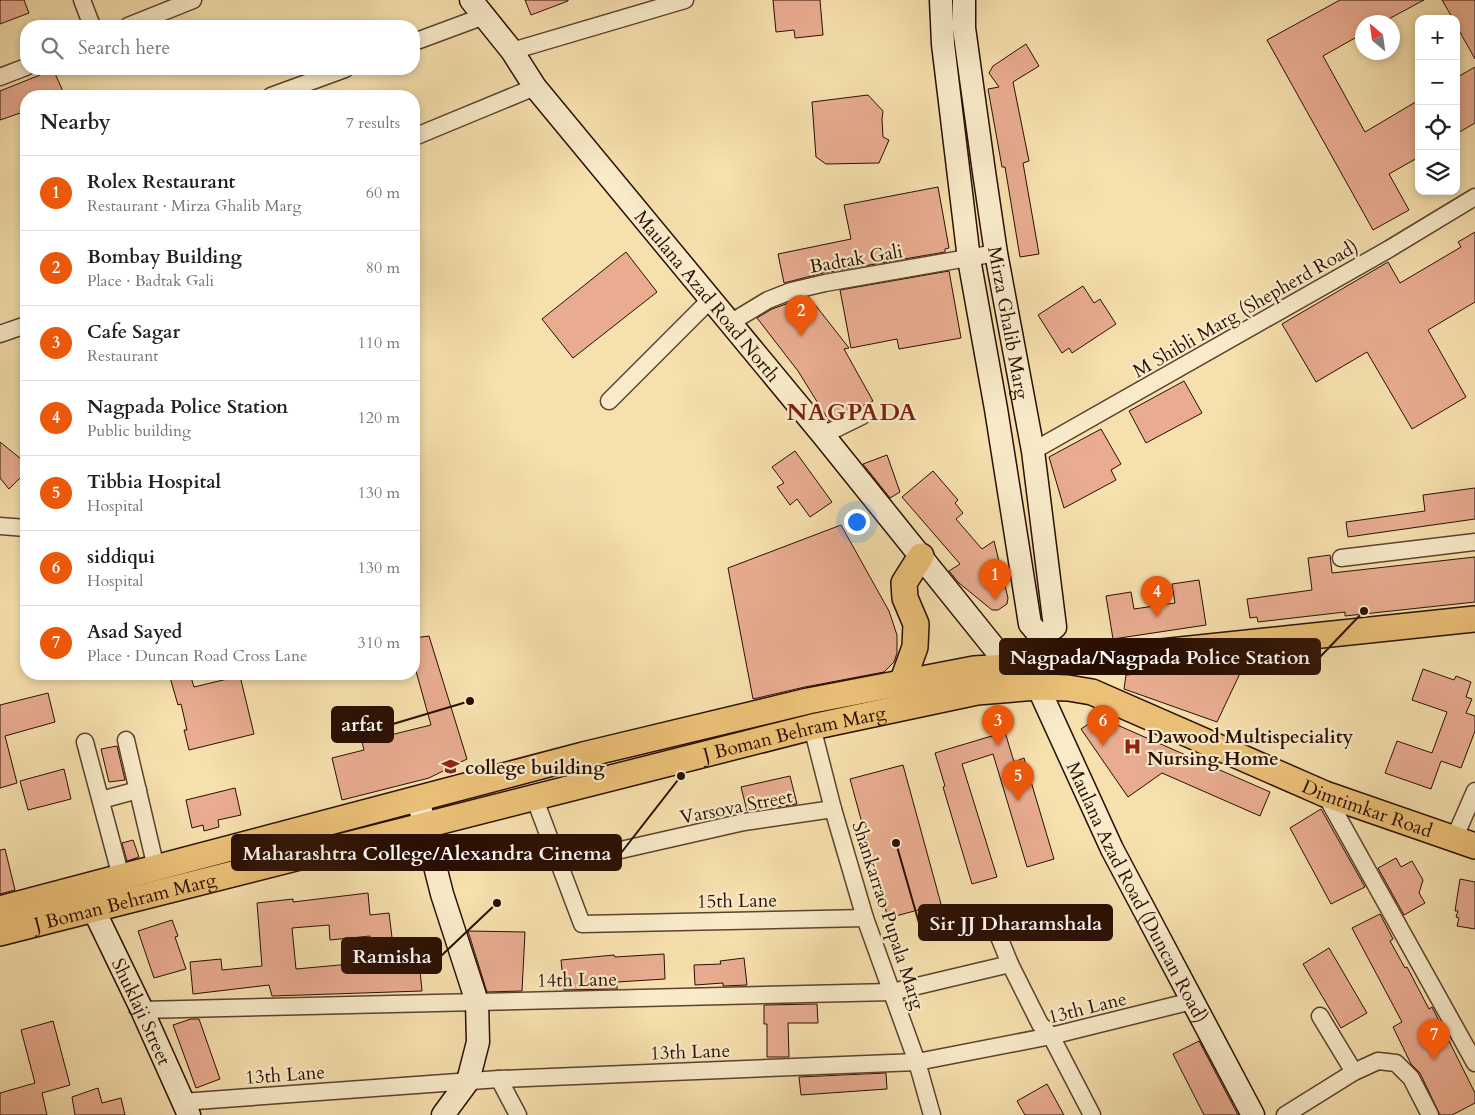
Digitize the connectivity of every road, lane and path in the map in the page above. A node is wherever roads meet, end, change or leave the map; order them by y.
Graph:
1 (82, 0) edge
2 (193, 0) edge
3 (685, 0) edge
4 (941, 0) edge
5 (964, 0) edge
6 (161, 6) edge
7 (477, 8) edge
8 (90, 20) edge
9 (138, 20) edge
10 (420, 39) edge
11 (512, 51) junction
12 (20, 69) edge
13 (328, 75) edge
14 (0, 77) edge
15 (535, 87) junction
16 (287, 90) edge
17 (420, 135) edge
18 (1475, 197) edge
19 (996, 254) junction
20 (970, 258) junction
21 (711, 299) junction
22 (730, 323) junction
23 (20, 327) edge
24 (0, 334) edge
25 (608, 401) dead end
26 (862, 416) dead end
27 (823, 435) junction
28 (1033, 451) junction
29 (0, 526) edge
30 (20, 528) edge
31 (1475, 542) edge
32 (921, 556) junction
33 (1342, 558) dead end
34 (1475, 619) edge
35 (1041, 637) junction
36 (1038, 676) junction
37 (1009, 678) junction
38 (902, 683) junction
39 (812, 727) junction
40 (126, 740) dead end
41 (85, 742) dead end
42 (138, 790) junction
43 (1475, 790) edge
44 (1325, 794) junction
45 (534, 797) junction
46 (418, 799) junction
47 (101, 800) junction
48 (833, 809) junction
49 (424, 825) junction
50 (1465, 842) edge
51 (559, 864) junction
52 (156, 868) junction
53 (121, 877) junction
54 (87, 898) junction
55 (0, 909) edge
56 (865, 918) junction
57 (995, 927) dead end
58 (0, 933) edge
59 (1010, 964) junction
60 (892, 992) junction
61 (1192, 1001) junction
62 (477, 1002) junction
63 (142, 1010) junction
64 (1320, 1016) dead end
65 (1051, 1036) junction
66 (1468, 1038) edge
67 (916, 1062) junction
68 (1475, 1063) edge
69 (1354, 1072) junction
70 (499, 1079) junction
71 (468, 1081) junction
72 (186, 1108) edge
73 (443, 1115) edge
74 (518, 1115) edge
75 (932, 1115) edge
76 (1092, 1115) edge
77 (1253, 1115) edge
78 (1285, 1115) edge
79 (1430, 1115) edge

1 - 8 street
2 - 6 street
3 - 11 street
4 - 20 main road, Mirza Ghalib Marg
5 - 19 main road, Mirza Ghalib Marg
6 - 9 street
7 - 10 street
7 - 11 main road, Maulana Azad Road North
11 - 15 main road, Maulana Azad Road North
12 - 14 street
13 - 16 street
15 - 17 street
15 - 21 main road, Maulana Azad Road North
18 - 28 street, M Shibli Marg (Shepherd Road)
19 - 20 street, Badtak Gali
19 - 28 main road, Mirza Ghalib Marg
20 - 22 street, Badtak Gali
20 - 35 main road, Mirza Ghalib Marg
21 - 22 main road, Maulana Azad Road North
21 - 25 street
22 - 27 main road, Maulana Azad Road North
23 - 24 street
26 - 27 street
27 - 32 main road, Maulana Azad Road North
28 - 35 main road, Mirza Ghalib Marg
29 - 30 street
31 - 33 street
32 - 37 main road, Maulana Azad Road North
32 - 38 main road
34 - 36 main road
35 - 36 main road, Mirza Ghalib Marg
36 - 37 main road, J Boman Behram Marg
36 - 44 main road, Dimtimkar Road
36 - 61 main road, Maulana Azad Road (Duncan Road)
37 - 38 main road, J Boman Behram Marg
37 - 39 main road, J Boman Behram Marg
38 - 46 main road, J Boman Behram Marg
39 - 45 main road, J Boman Behram Marg
39 - 48 street, Shankarrao Pupala Marg
40 - 42 street
41 - 47 street
42 - 47 street
42 - 52 street
43 - 50 street
44 - 50 main road, Dimtimkar Road
44 - 66 street
45 - 49 main road, J Boman Behram Marg
45 - 51 street
46 - 49 main road
46 - 52 main road, J Boman Behram Marg
47 - 53 street
48 - 51 street, Varsova Street
48 - 56 street, Shankarrao Pupala Marg
49 - 54 main road, J Boman Behram Marg
49 - 62 main road
51 - 56 street, 15th Lane
52 - 53 main road, J Boman Behram Marg
53 - 54 main road, J Boman Behram Marg
54 - 55 main road, J Boman Behram Marg
54 - 58 main road, J Boman Behram Marg
54 - 63 main road, Shuklaji Street
56 - 60 street, Shankarrao Pupala Marg
57 - 59 street
59 - 60 street, 14th Lane
59 - 65 street
60 - 62 street, 14th Lane
60 - 67 street, Shankarrao Pupala Marg
61 - 65 street, 13th Lane
61 - 77 main road, Maulana Azad Road (Duncan Road)
62 - 63 street, 14th Lane
62 - 71 main road
63 - 72 main road, Shuklaji Street
64 - 69 street
65 - 67 street, 13th Lane
65 - 76 street
66 - 68 street
67 - 70 street, 13th Lane
67 - 75 street, Shankarrao Pupala Marg
69 - 78 street
69 - 79 street
70 - 71 street, 13th Lane
70 - 74 street
71 - 72 street, 13th Lane
71 - 73 main road

